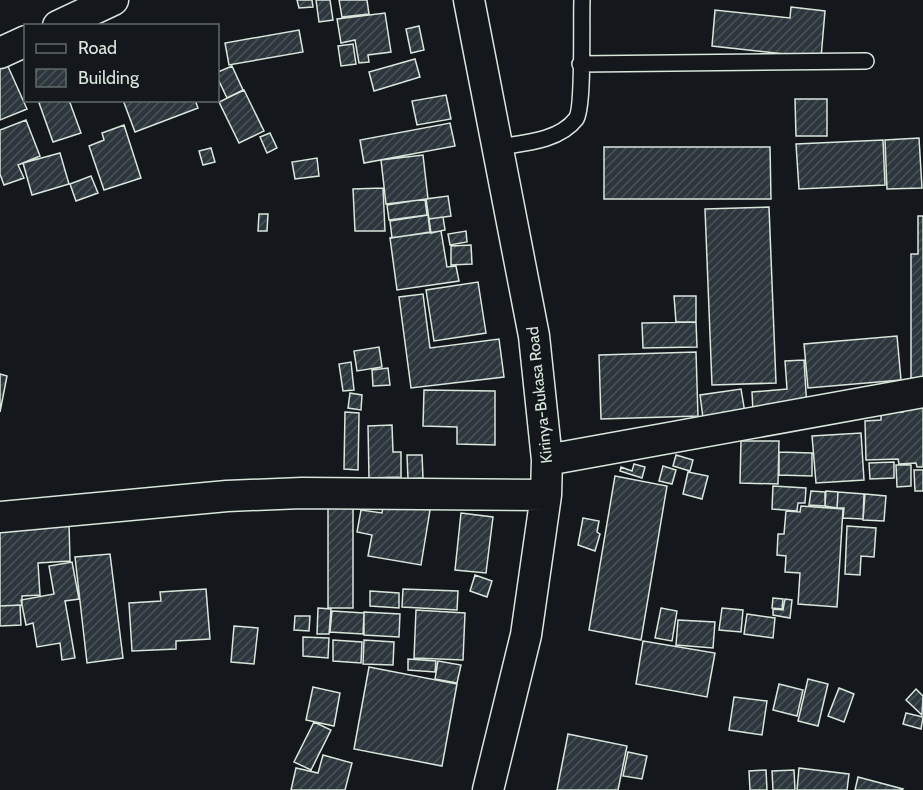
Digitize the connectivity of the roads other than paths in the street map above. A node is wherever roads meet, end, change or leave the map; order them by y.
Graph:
1 (113, 0) edge
2 (469, 0) edge
3 (582, 0) edge
4 (62, 24) edge
5 (24, 42) edge
6 (0, 53) edge
7 (866, 61) dead end
8 (580, 64) junction
9 (500, 147) junction
10 (923, 392) edge
11 (548, 460) junction
12 (546, 495) junction
13 (0, 517) edge
14 (488, 790) edge

1 - 4 street
2 - 9 street, Kirinya-Bukasa Road
3 - 8 lane
5 - 6 street
7 - 8 lane
8 - 9 lane
9 - 11 street, Kirinya-Bukasa Road
10 - 11 street
11 - 12 street, Kirinya-Bukasa Road
12 - 13 street
12 - 14 street, Kirinya-Bukasa Road

